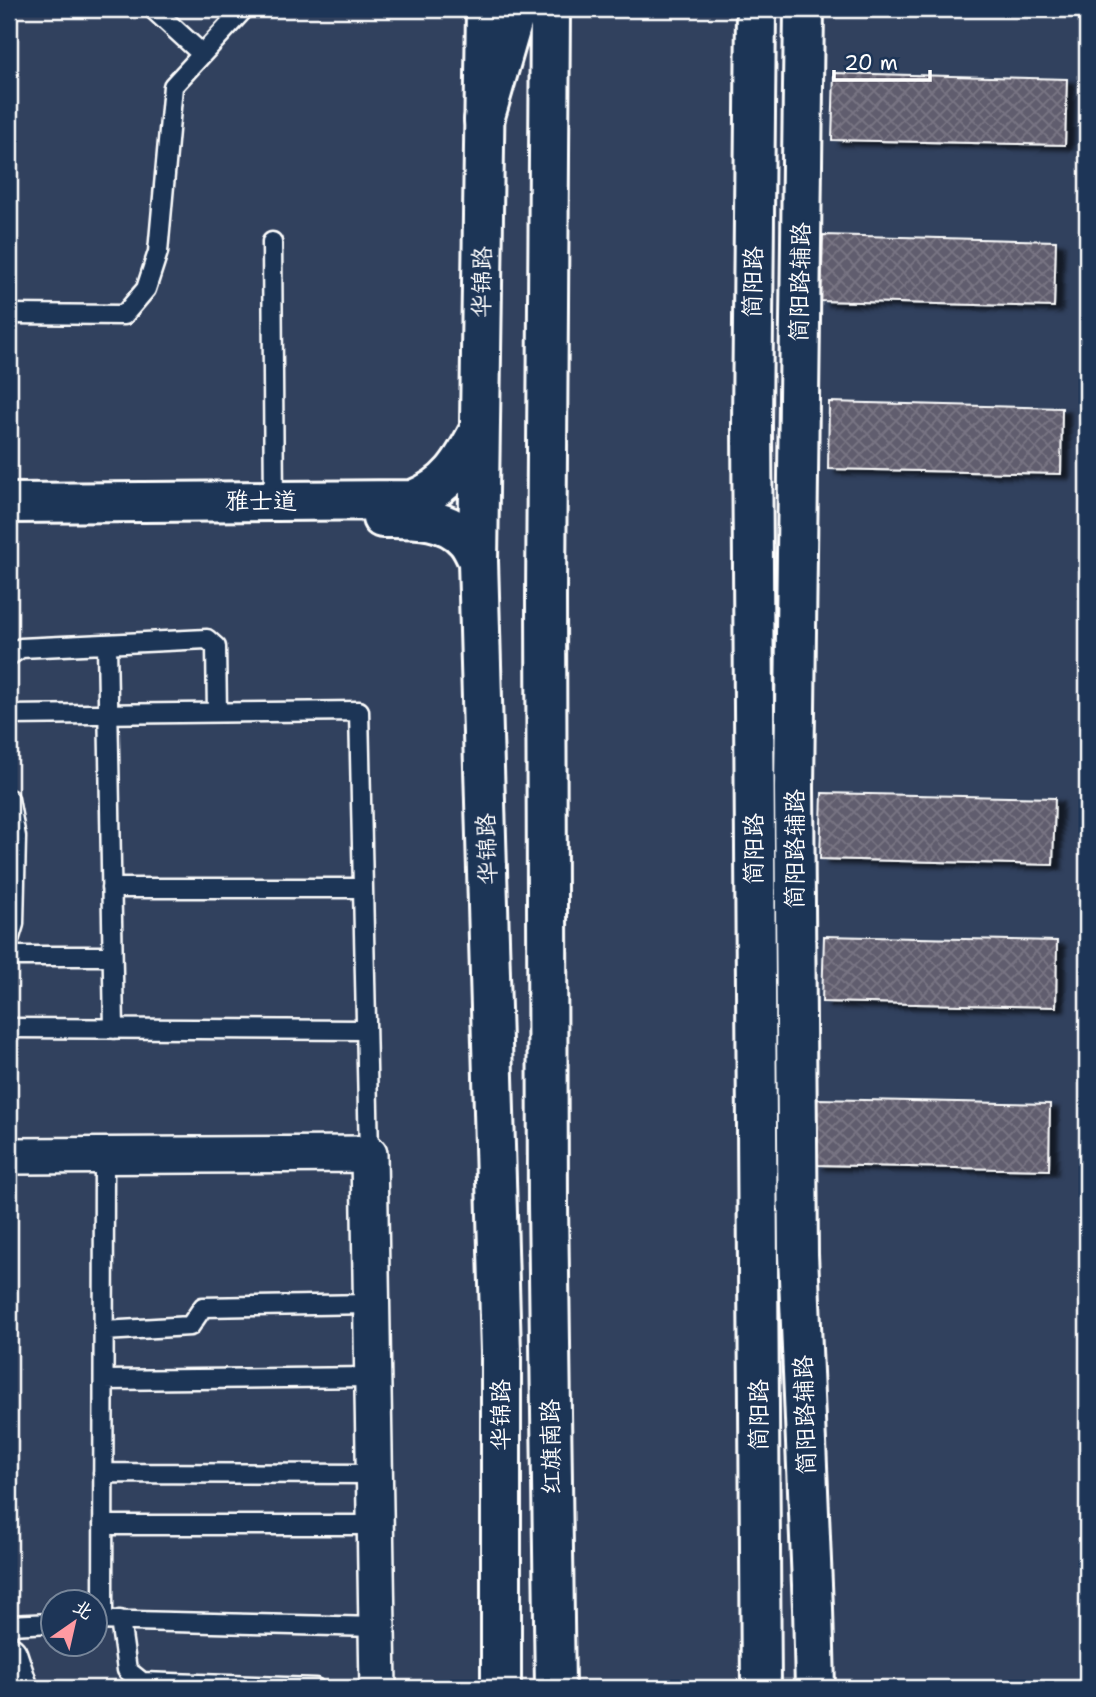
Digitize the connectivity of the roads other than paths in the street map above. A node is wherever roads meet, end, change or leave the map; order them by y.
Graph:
1 (153, 9) edge
2 (244, 9) edge
3 (486, 9) edge
4 (516, 9) edge
5 (550, 9) edge
6 (756, 9) edge
7 (804, 9) edge
8 (202, 54) junction
9 (484, 120) junction
10 (272, 242) dead end
11 (9, 314) edge
12 (752, 426) junction
13 (480, 430) junction
14 (9, 503) edge
15 (274, 509) junction
16 (9, 520) edge
17 (478, 561) junction
18 (107, 644) junction
19 (9, 656) edge
20 (217, 712) junction
21 (108, 713) junction
22 (9, 715) edge
23 (794, 788) junction
24 (9, 799) edge
25 (111, 888) junction
26 (363, 888) junction
27 (9, 940) edge
28 (9, 956) edge
29 (112, 956) junction
30 (9, 1028) edge
31 (114, 1029) junction
32 (366, 1030) junction
33 (369, 1154) junction
34 (9, 1156) edge
35 (104, 1156) junction
36 (371, 1304) junction
37 (104, 1331) junction
38 (372, 1377) junction
39 (104, 1380) junction
40 (103, 1473) junction
41 (374, 1474) junction
42 (103, 1525) junction
43 (375, 1525) junction
44 (105, 1588) edge
45 (108, 1620) edge
46 (38, 1624) edge
47 (9, 1625) edge
48 (108, 1625) edge
49 (377, 1628) junction
50 (9, 1655) edge
51 (20, 1688) edge
52 (315, 1688) edge
53 (378, 1688) edge
54 (501, 1688) edge
55 (555, 1688) edge
56 (761, 1688) edge
57 (815, 1688) edge

1 - 8 lane
2 - 8 lane
3 - 9 main road, 华锦路
4 - 9 main road
5 - 55 main road, 红旗南路
6 - 12 main road, 简阳路
7 - 23 main road, 简阳路辅路
8 - 11 lane
9 - 13 main road, 华锦路
10 - 15 lane
12 - 23 main road
12 - 56 main road, 简阳路
13 - 15 main road, 雅士道
13 - 17 main road, 华锦路
14 - 15 main road, 雅士道
15 - 16 main road, 雅士道
15 - 17 main road, 雅士道
17 - 54 main road, 华锦路
18 - 19 lane
18 - 20 lane
18 - 21 lane
20 - 21 lane
20 - 26 lane
21 - 22 lane
21 - 25 lane
23 - 57 main road, 简阳路辅路
24 - 27 lane
25 - 26 lane
25 - 29 lane
26 - 32 lane
28 - 29 lane
29 - 31 lane
30 - 31 lane
31 - 32 lane
32 - 33 lane
33 - 35 street
33 - 36 street
34 - 35 street
35 - 37 lane
36 - 37 lane
36 - 38 street
37 - 39 lane
38 - 39 lane
38 - 41 street
39 - 40 lane
40 - 41 lane
40 - 42 lane
41 - 43 street
42 - 43 lane
42 - 44 lane
43 - 49 street
45 - 49 lane
46 - 47 lane
48 - 52 lane
49 - 53 street
50 - 51 street

